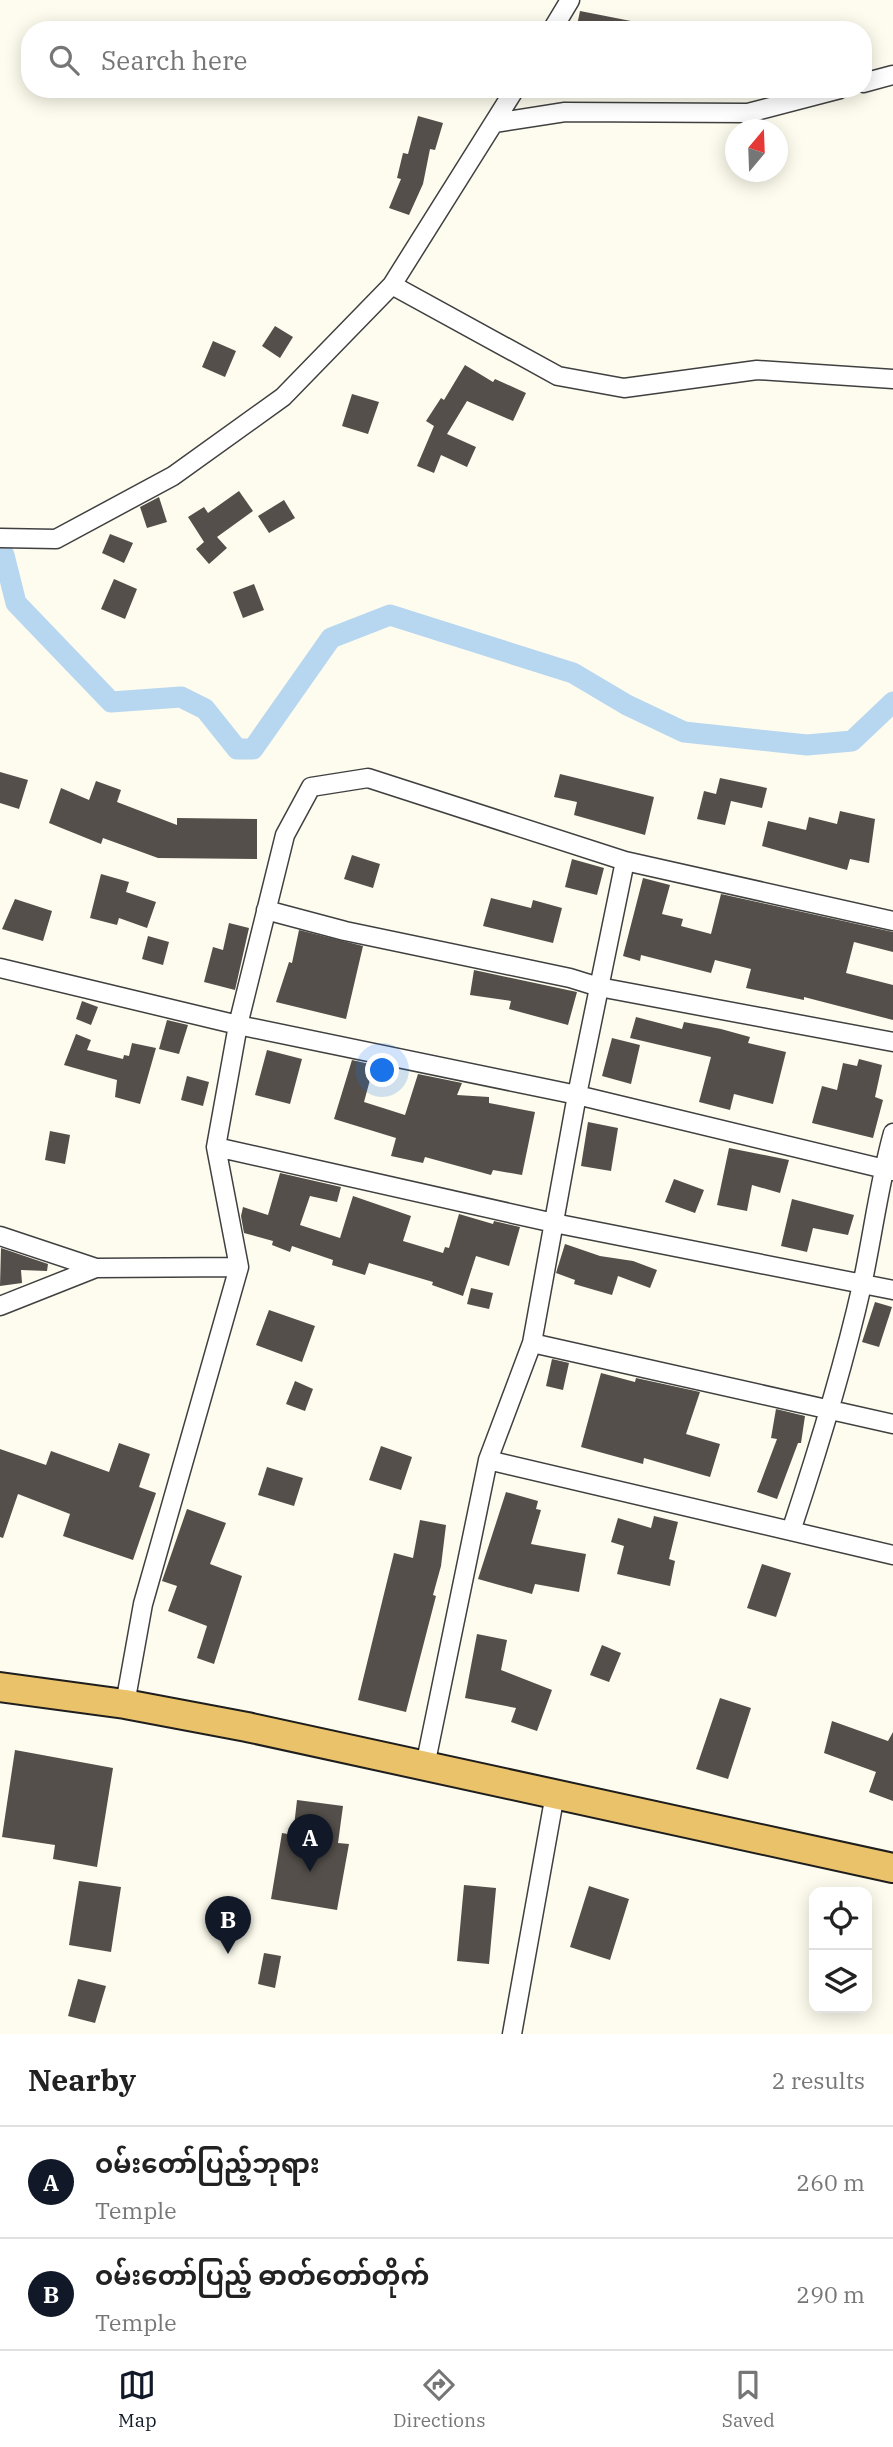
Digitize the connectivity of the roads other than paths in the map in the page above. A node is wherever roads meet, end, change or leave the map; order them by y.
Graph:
1 (570, 0) edge
2 (557, 21) edge
3 (893, 75) edge
4 (872, 81) edge
5 (509, 98) edge
6 (806, 98) edge
7 (494, 123) junction
8 (392, 285) junction
9 (893, 379) edge
10 (0, 538) edge
11 (625, 861) junction
12 (266, 910) junction
13 (893, 921) edge
14 (0, 968) edge
15 (599, 987) junction
16 (238, 1025) junction
17 (893, 1041) edge
18 (577, 1095) junction
19 (893, 1133) edge
20 (216, 1147) junction
21 (888, 1170) edge
22 (554, 1223) junction
23 (0, 1236) edge
24 (239, 1267) junction
25 (96, 1268) junction
26 (863, 1283) junction
27 (893, 1290) edge
28 (0, 1306) edge
29 (532, 1343) junction
30 (832, 1410) junction
31 (893, 1424) edge
32 (488, 1460) junction
33 (791, 1531) junction
34 (893, 1555) edge
35 (0, 1687) edge
36 (125, 1704) junction
37 (425, 1766) junction
38 (555, 1794) junction
39 (893, 1868) edge
40 (512, 2034) edge

1 - 2 street
3 - 4 street
5 - 7 street
6 - 7 street
7 - 8 street
8 - 9 street
8 - 10 street
11 - 12 street
11 - 13 street
11 - 15 street
12 - 15 street
12 - 16 street
14 - 16 street
15 - 17 street
15 - 18 street
16 - 18 street
16 - 20 street
18 - 21 street
18 - 22 street
19 - 21 street
20 - 22 street
20 - 24 street
21 - 26 street
22 - 26 street
22 - 29 street
23 - 25 street
24 - 25 street
24 - 36 street
25 - 28 street
26 - 27 street
26 - 30 street
29 - 30 street
29 - 32 street
30 - 31 street
30 - 33 street
32 - 33 street
32 - 37 street
33 - 34 street
35 - 36 highway
36 - 37 highway
37 - 38 highway
38 - 39 highway
38 - 40 street

